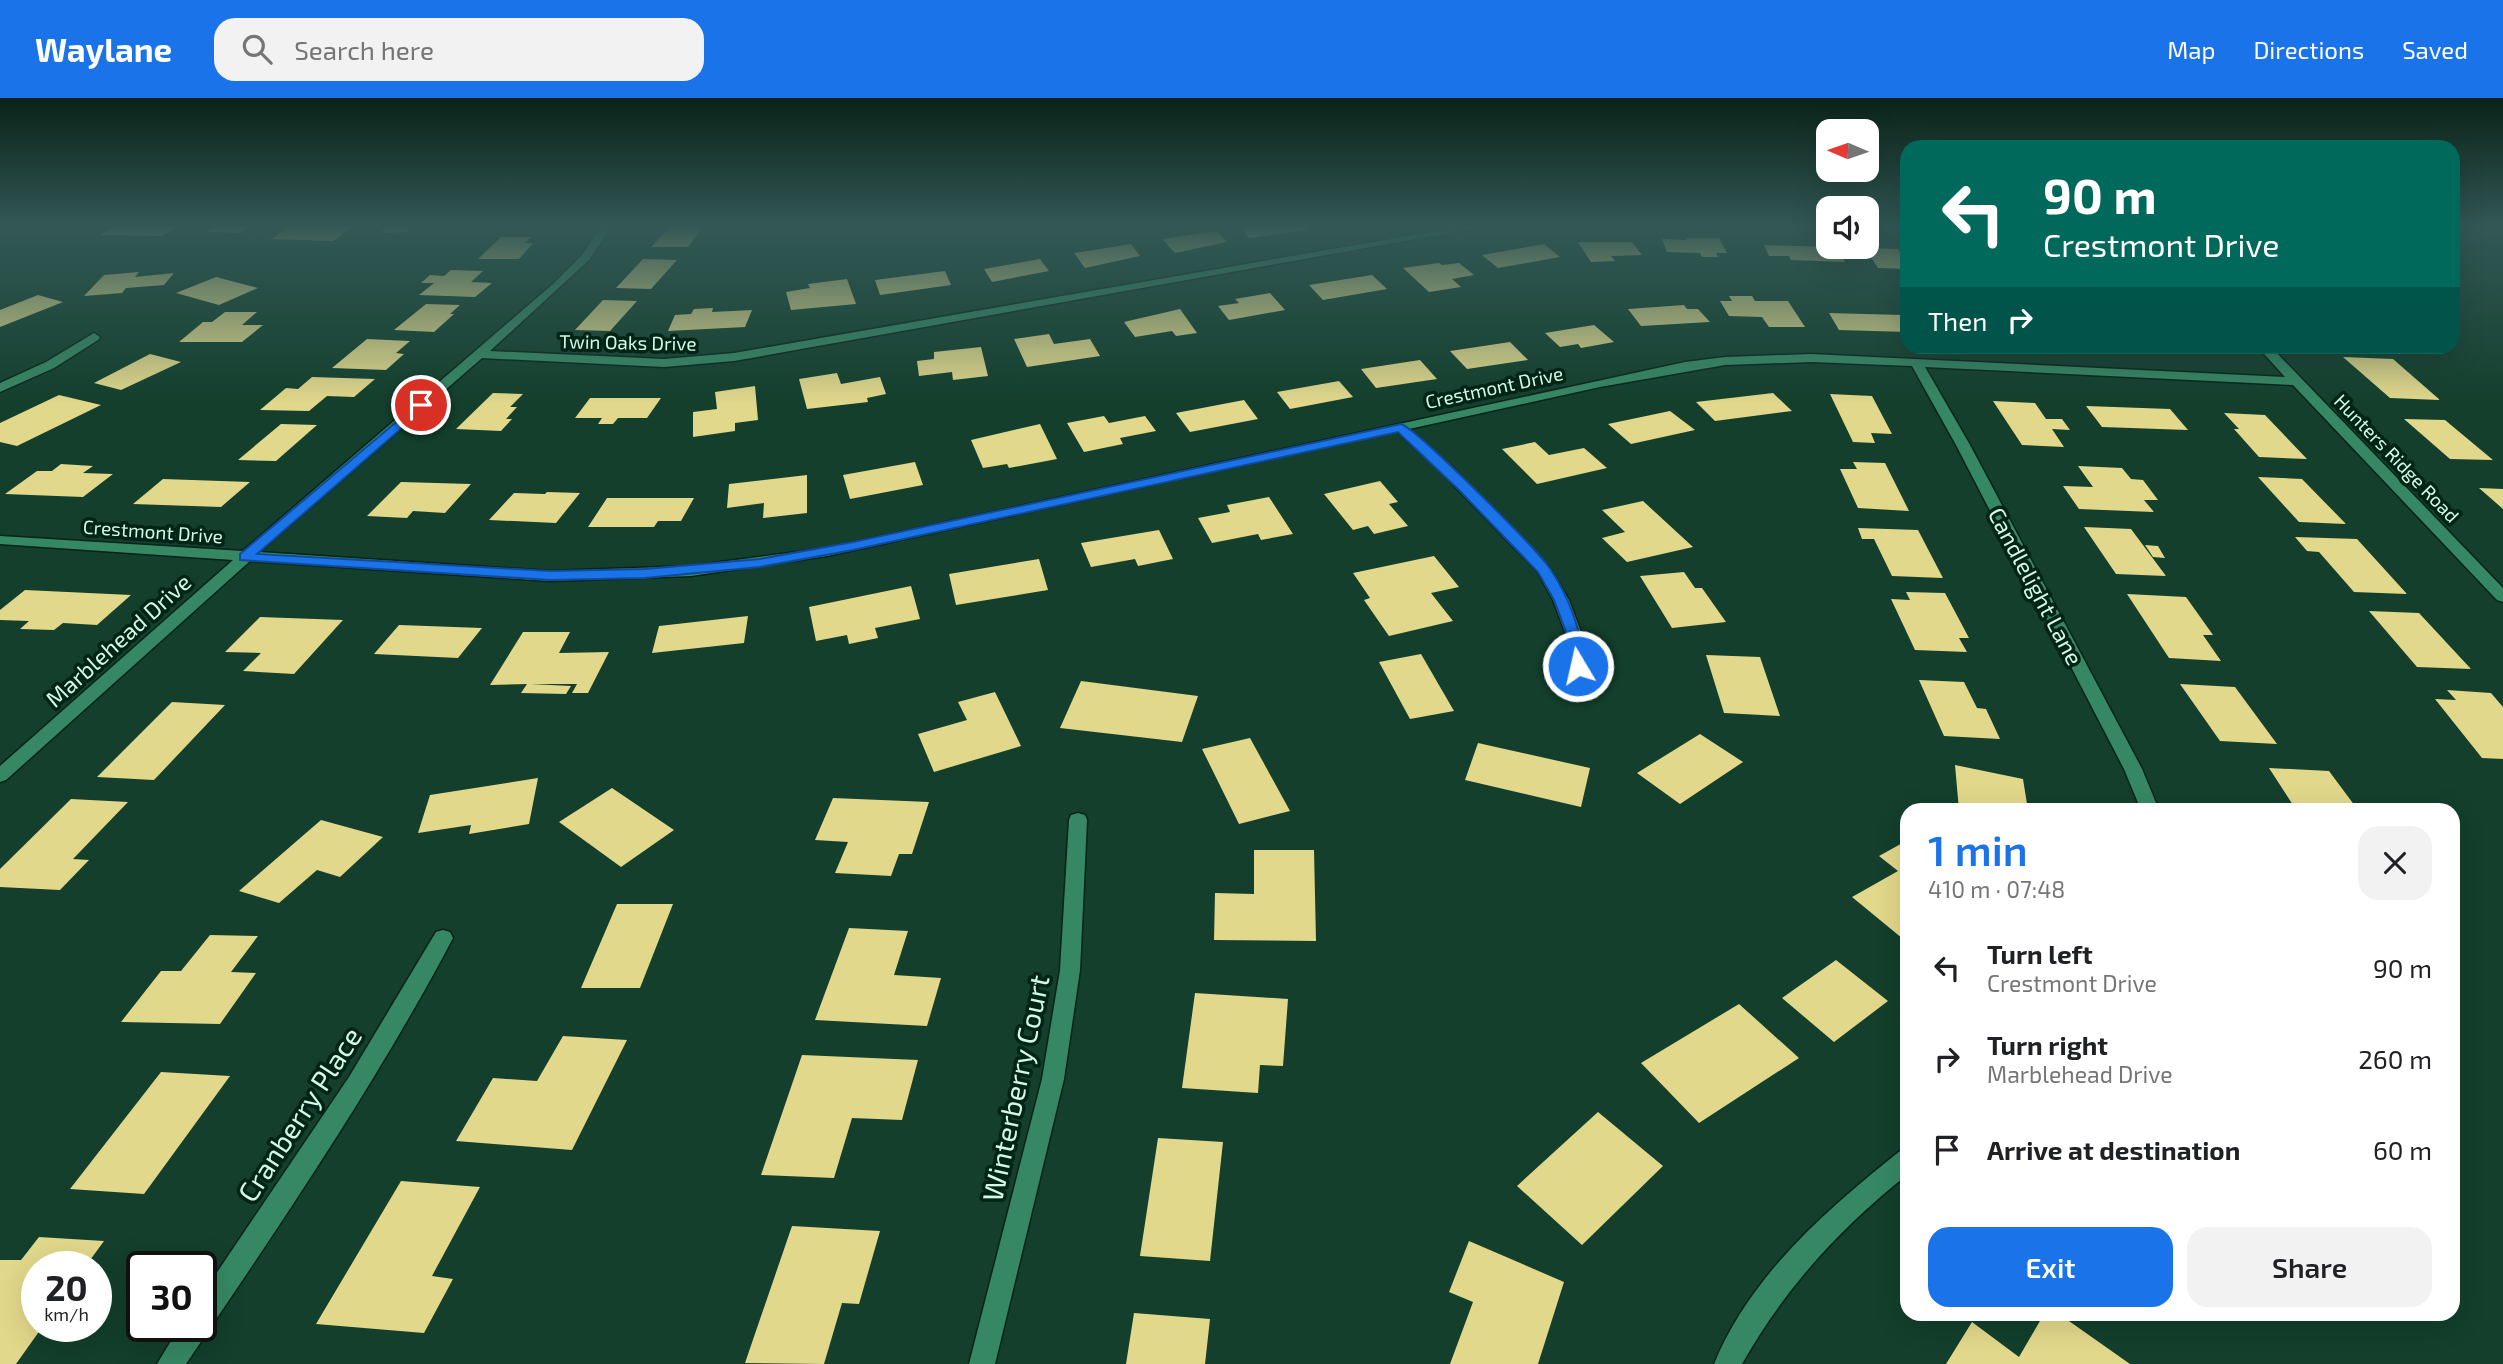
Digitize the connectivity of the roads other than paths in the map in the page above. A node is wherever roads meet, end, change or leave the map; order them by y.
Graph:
1 (554, 286) edge
2 (1142, 286) edge
3 (94, 337) dead end
4 (480, 354) junction
5 (2271, 354) edge
6 (1917, 364) junction
7 (2296, 381) junction
8 (0, 388) edge
9 (1401, 428) junction
10 (0, 540) edge
11 (245, 557) junction
12 (2503, 597) edge
13 (1578, 666) dead end
14 (0, 776) edge
15 (2147, 803) edge
16 (1078, 820) dead end
17 (443, 939) dead end
18 (1900, 1165) edge
19 (217, 1296) edge
20 (185, 1342) edge
21 (170, 1364) edge
22 (982, 1364) edge
23 (1727, 1364) edge

1 - 4 street, Marblehead Drive
2 - 4 street, Twin Oaks Drive
3 - 8 street
4 - 11 street, Marblehead Drive
5 - 7 street, Hunters Ridge Road
6 - 7 street, Crestmont Drive
6 - 9 street, Crestmont Drive
6 - 15 street, Candlelight Lane
7 - 12 street, Hunters Ridge Road
9 - 11 street, Crestmont Drive
9 - 13 street
10 - 11 street, Crestmont Drive
11 - 14 street, Marblehead Drive
16 - 22 street, Winterberry Court
17 - 19 street, Cranberry Place
18 - 23 street
20 - 21 street

